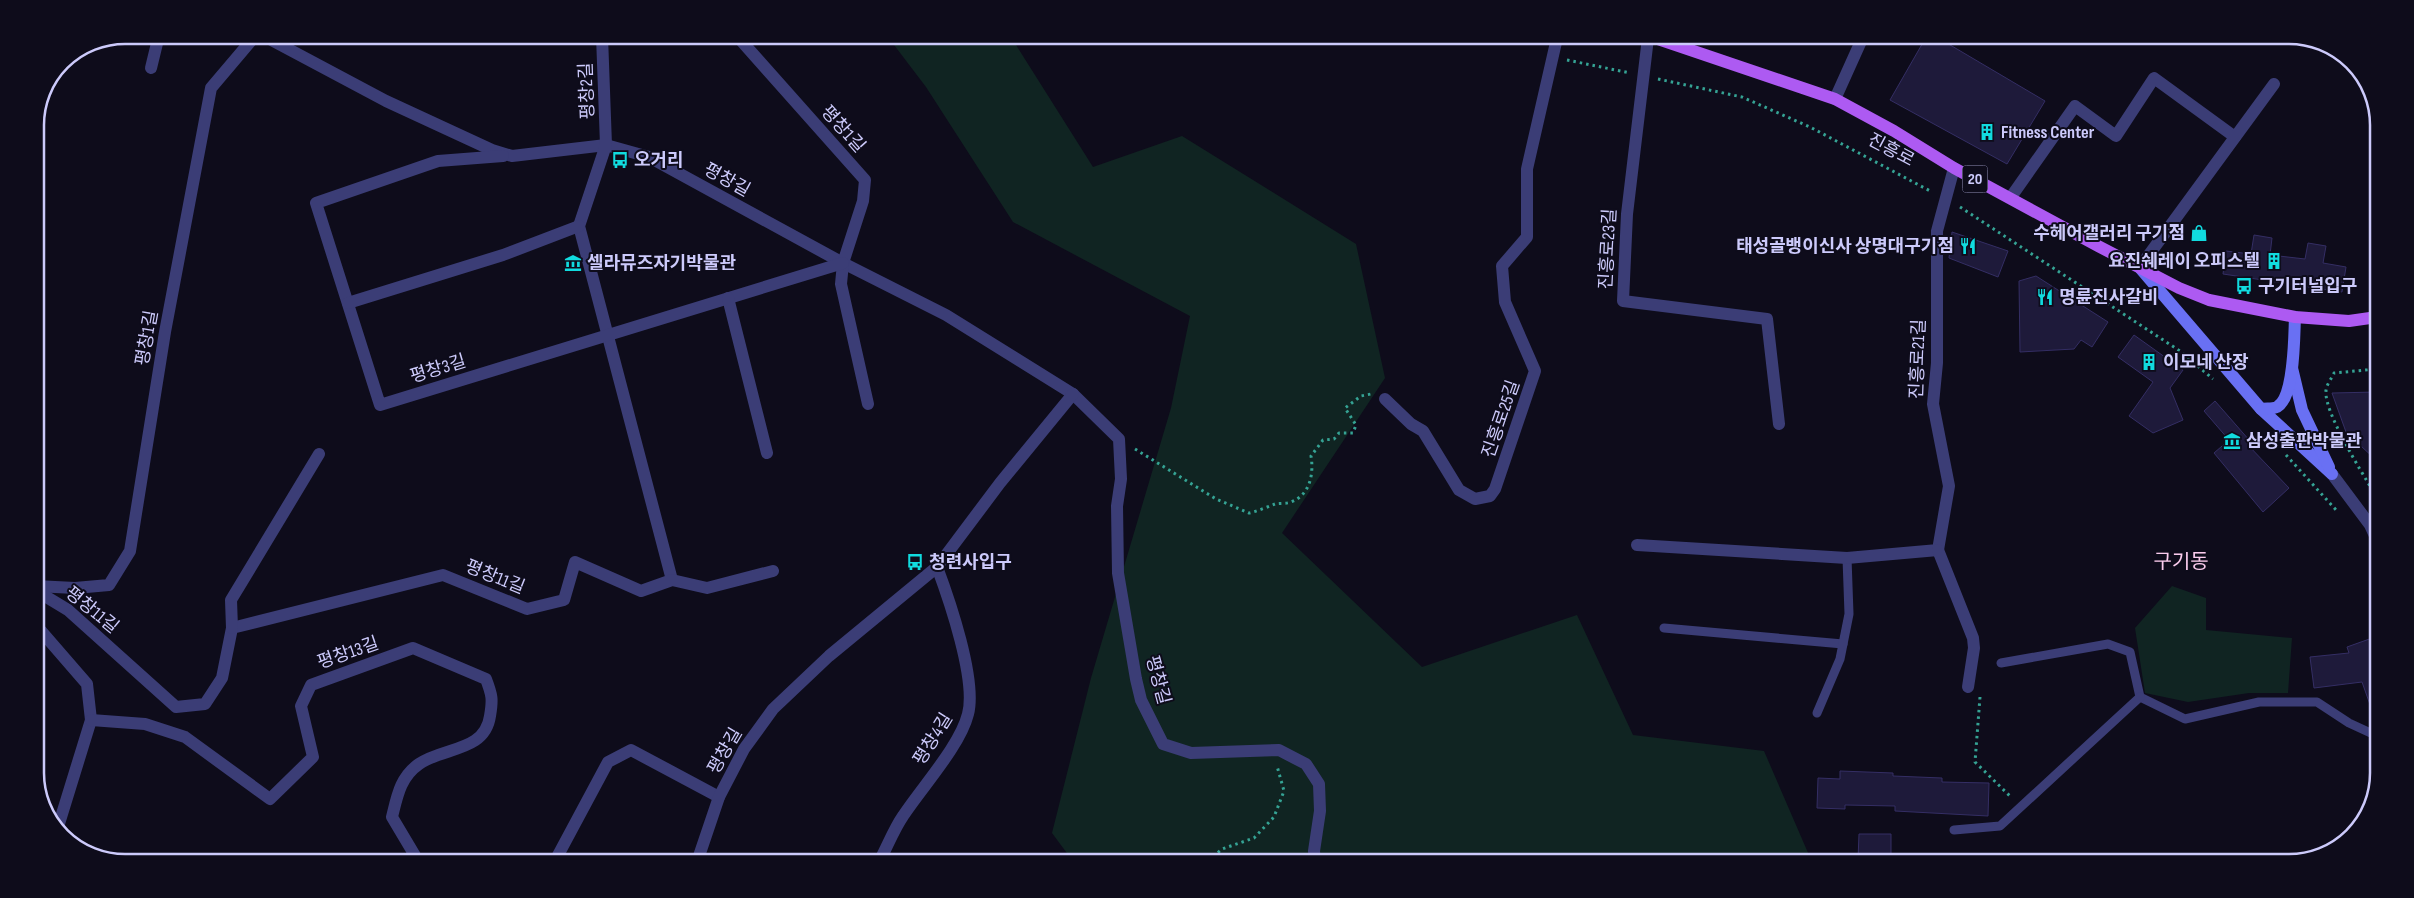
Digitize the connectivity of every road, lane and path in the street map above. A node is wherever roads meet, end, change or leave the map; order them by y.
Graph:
1 (157, 44) edge
2 (248, 44) edge
3 (279, 44) edge
4 (602, 44) edge
5 (744, 44) edge
6 (1555, 44) edge
7 (1647, 44) edge
8 (1673, 44) edge
9 (1860, 44) edge
10 (1552, 57) junction
11 (151, 68) dead end
12 (1643, 76) junction
13 (2274, 84) dead end
14 (1835, 99) junction
15 (2235, 137) junction
16 (606, 145) junction
17 (512, 156) junction
18 (1954, 168) junction
19 (2010, 198) junction
20 (1946, 199) junction
21 (579, 226) junction
22 (843, 263) junction
23 (2140, 267) junction
24 (728, 298) junction
25 (348, 303) junction
26 (2295, 317) junction
27 (2370, 319) edge
28 (608, 335) junction
29 (2180, 351) dead end
30 (2292, 368) junction
31 (2370, 370) edge
32 (1073, 394) junction
33 (1386, 400) joint
34 (868, 404) dead end
35 (2262, 409) junction
36 (1779, 424) dead end
37 (1119, 439) junction
38 (319, 454) dead end
39 (767, 454) dead end
40 (2332, 474) junction
41 (2370, 486) edge
42 (2370, 524) edge
43 (1637, 545) dead end
44 (1938, 550) junction
45 (1847, 558) junction
46 (936, 567) junction
47 (773, 571) dead end
48 (672, 580) junction
49 (44, 588) edge
50 (44, 594) edge
51 (232, 628) junction
52 (1664, 628) dead end
53 (44, 634) edge
54 (1843, 644) junction
55 (2000, 663) dead end
56 (1968, 687) dead end
57 (1981, 694) dead end
58 (2140, 697) junction
59 (1817, 713) dead end
60 (91, 720) junction
61 (2370, 733) edge
62 (1277, 764) dead end
63 (719, 797) junction
64 (2021, 807) junction
65 (61, 824) edge
66 (1954, 830) dead end
67 (414, 854) edge
68 (559, 854) edge
69 (700, 854) edge
70 (883, 854) edge
71 (1216, 854) edge
72 (1315, 854) edge

1 - 11 street
2 - 49 street, 평창1길
3 - 17 street, 평창길 / 평창길
4 - 16 street, 평창2길
5 - 22 street, 평창1길
6 - 10 street, 진흥로25길
7 - 12 street, 진흥로23길
8 - 14 main road, 진흥로 / 20
9 - 14 street
10 - 12 path, 진흥로
10 - 33 street, 진흥로25길
12 - 20 path, 진흥로
12 - 36 street, 진흥로23길
13 - 15 street
14 - 18 main road, 진흥로 / 20
15 - 19 street
15 - 23 street
16 - 17 street, 평창길 / 평창길
16 - 21 street
16 - 22 street, 평창길 / 평창길
17 - 25 street, 평창3길
18 - 19 main road, 진흥로 / 20
18 - 20 street, 진흥로21길
19 - 23 main road, 진흥로 / 20
20 - 29 path, 진흥로
20 - 44 street, 진흥로21길
21 - 25 street
21 - 28 street
22 - 24 street, 평창3길
22 - 32 street, 평창길 / 평창길
22 - 34 street
23 - 26 main road, 진흥로 / 20
23 - 35 main road
24 - 28 street, 평창3길
24 - 39 street
25 - 28 street, 평창3길
26 - 27 main road, 진흥로 / 20
26 - 30 main road
28 - 48 street
30 - 35 main road
30 - 40 main road
31 - 41 path
32 - 37 street, 평창길 / 평창길
32 - 46 street, 평창길 / 평창길
33 - 37 path
35 - 40 main road
37 - 72 street, 평창길 / 평창길
38 - 51 street, 평창11길
40 - 42 street
43 - 45 street
44 - 45 street
44 - 56 street
45 - 54 lane
46 - 63 street, 평창길 / 평창길
46 - 70 street, 평창4길
47 - 48 street
48 - 51 street, 평창11길
50 - 51 street, 평창11길
52 - 54 lane
53 - 60 street
54 - 59 lane
55 - 58 lane
57 - 64 path
58 - 61 lane
58 - 64 lane
60 - 65 street
60 - 67 street, 평창13길
62 - 71 path
63 - 68 street
63 - 69 street, 평창길 / 평창길
64 - 66 lane

